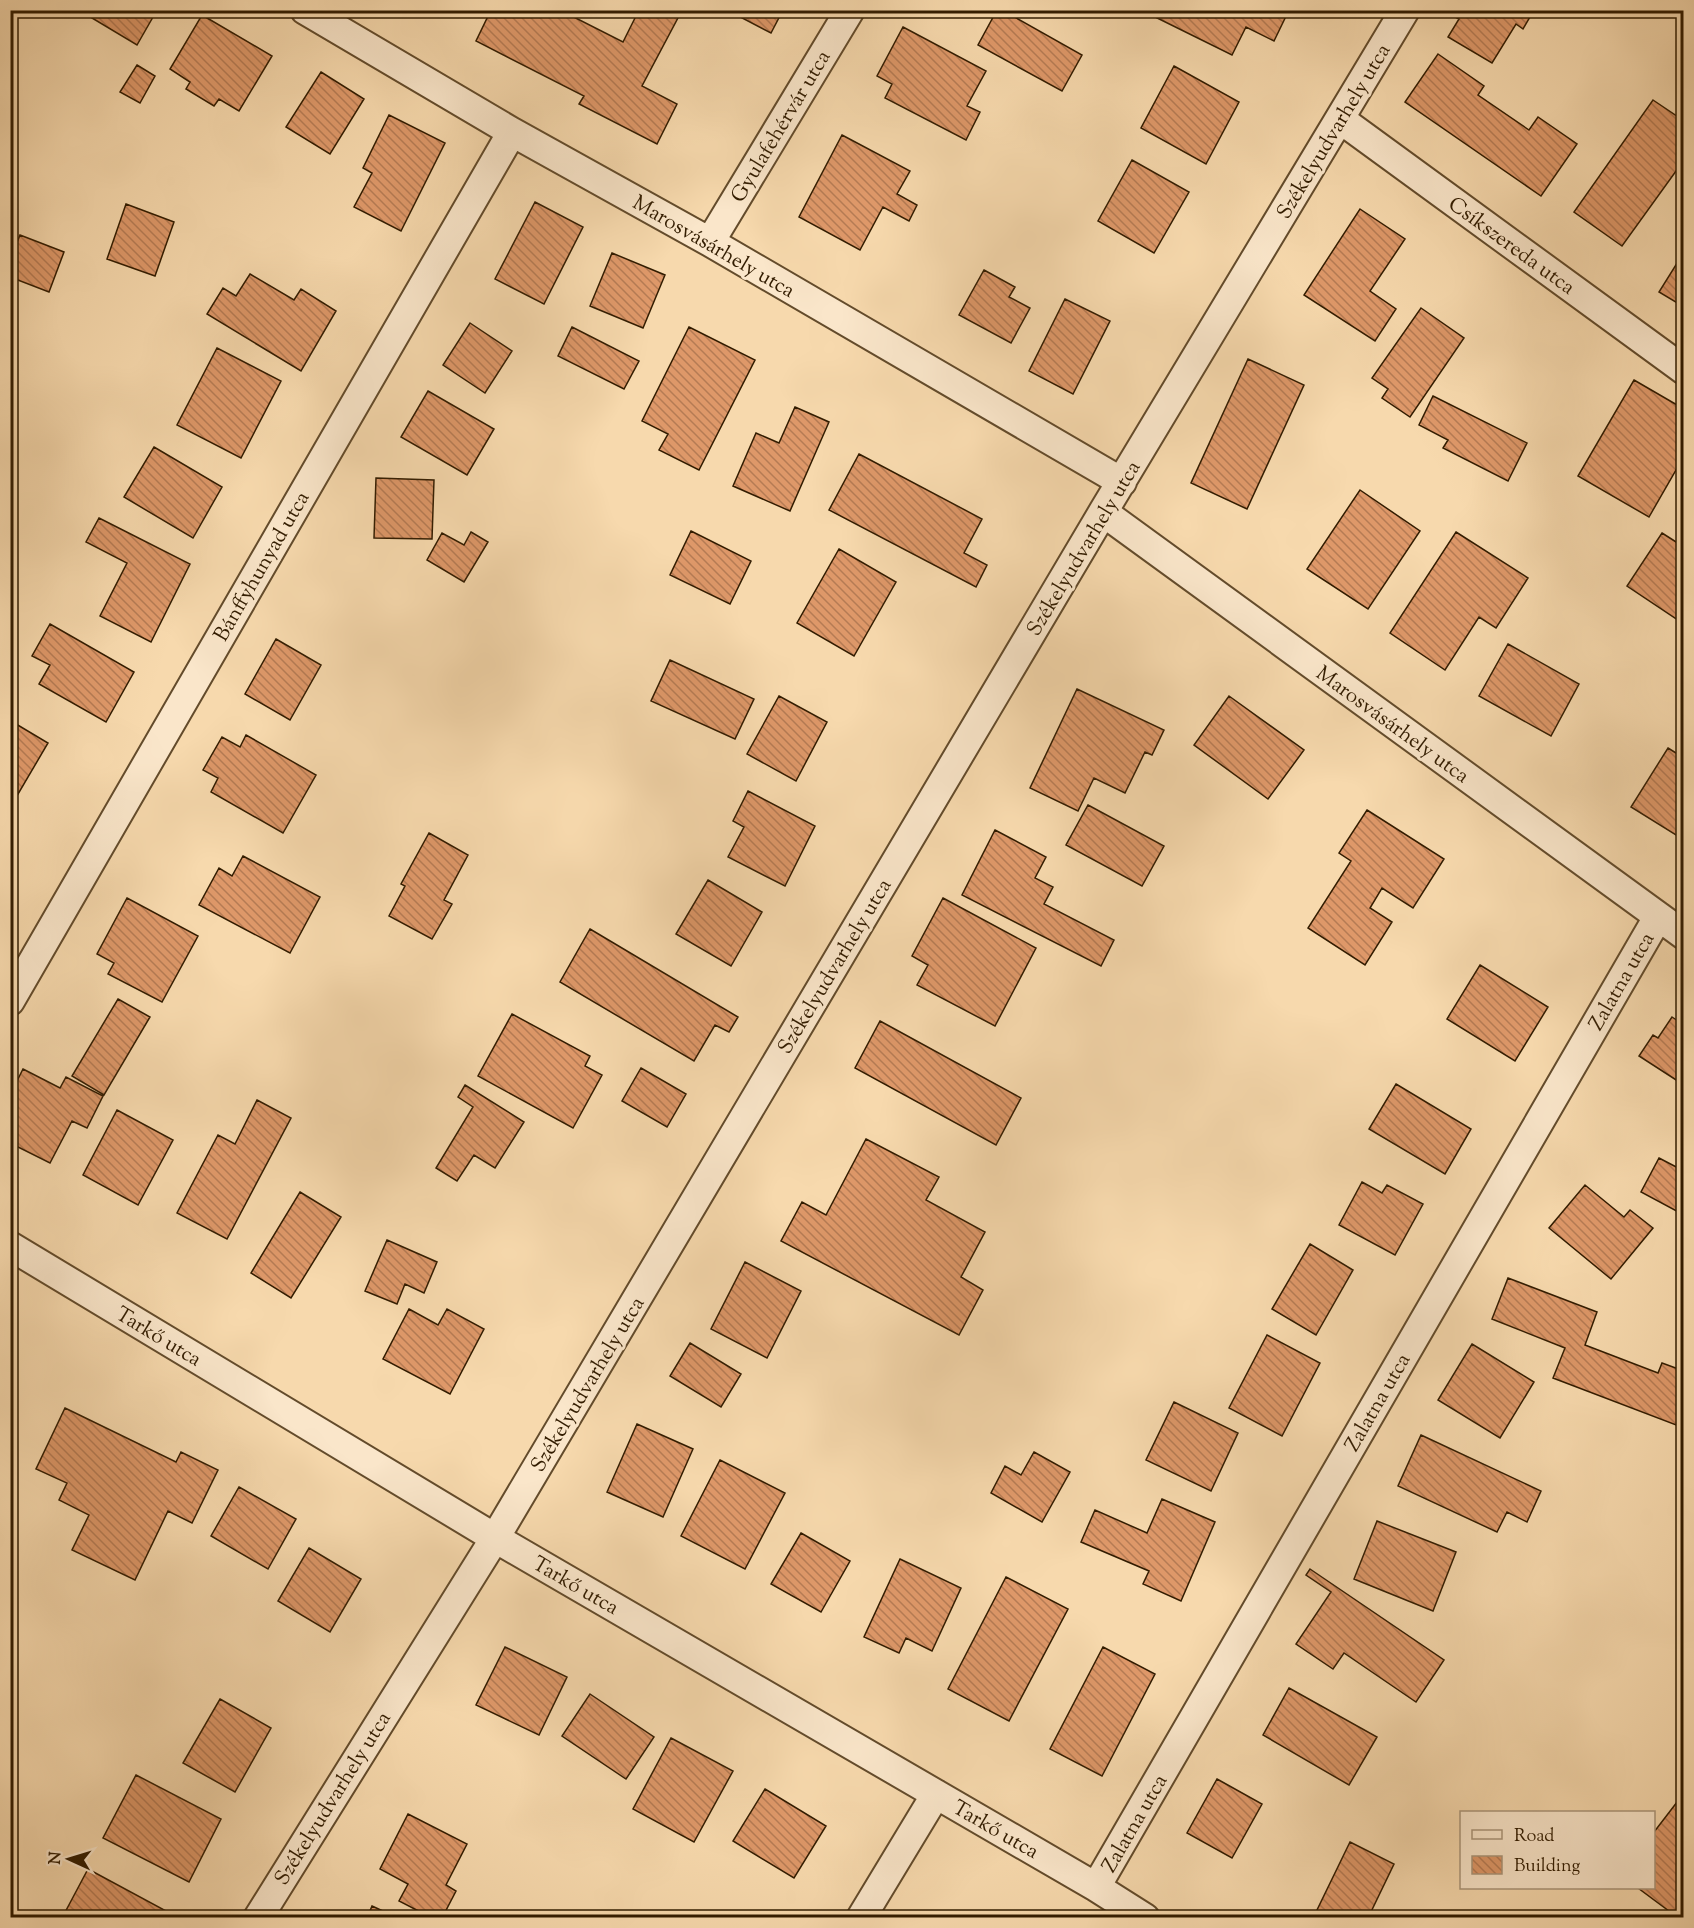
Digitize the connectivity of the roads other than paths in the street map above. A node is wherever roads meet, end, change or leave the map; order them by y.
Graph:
1 (850, 10) edge
2 (1405, 10) edge
3 (322, 15) edge
4 (1340, 119) junction
5 (512, 132) junction
6 (710, 242) junction
7 (1683, 370) edge
8 (1122, 482) junction
9 (1104, 512) junction
10 (1658, 917) junction
11 (1683, 935) edge
12 (10, 1000) edge
13 (10, 1246) edge
14 (495, 1538) junction
15 (936, 1794) junction
16 (1096, 1887) junction
17 (258, 1917) edge
18 (861, 1917) edge
19 (1145, 1917) edge

1 - 6 street, Gyulafehérvár utca
2 - 4 street, Székelyudvarhely utca
3 - 5 street, Marosvásárhely utca
4 - 7 street, Csíkszereda utca
4 - 8 street, Székelyudvarhely utca
5 - 6 street, Marosvásárhely utca
5 - 12 street, Bánffyhunyad utca
6 - 8 street, Marosvásárhely utca
8 - 9 street, Székelyudvarhely utca
9 - 10 street, Marosvásárhely utca
9 - 14 street, Székelyudvarhely utca
10 - 11 street, Marosvásárhely utca
10 - 16 street, Zalatna utca
13 - 14 street, Tarkő utca
14 - 15 street, Tarkő utca
14 - 17 street, Székelyudvarhely utca
15 - 16 street, Tarkő utca
15 - 18 street
16 - 19 street, Tarkő utca

